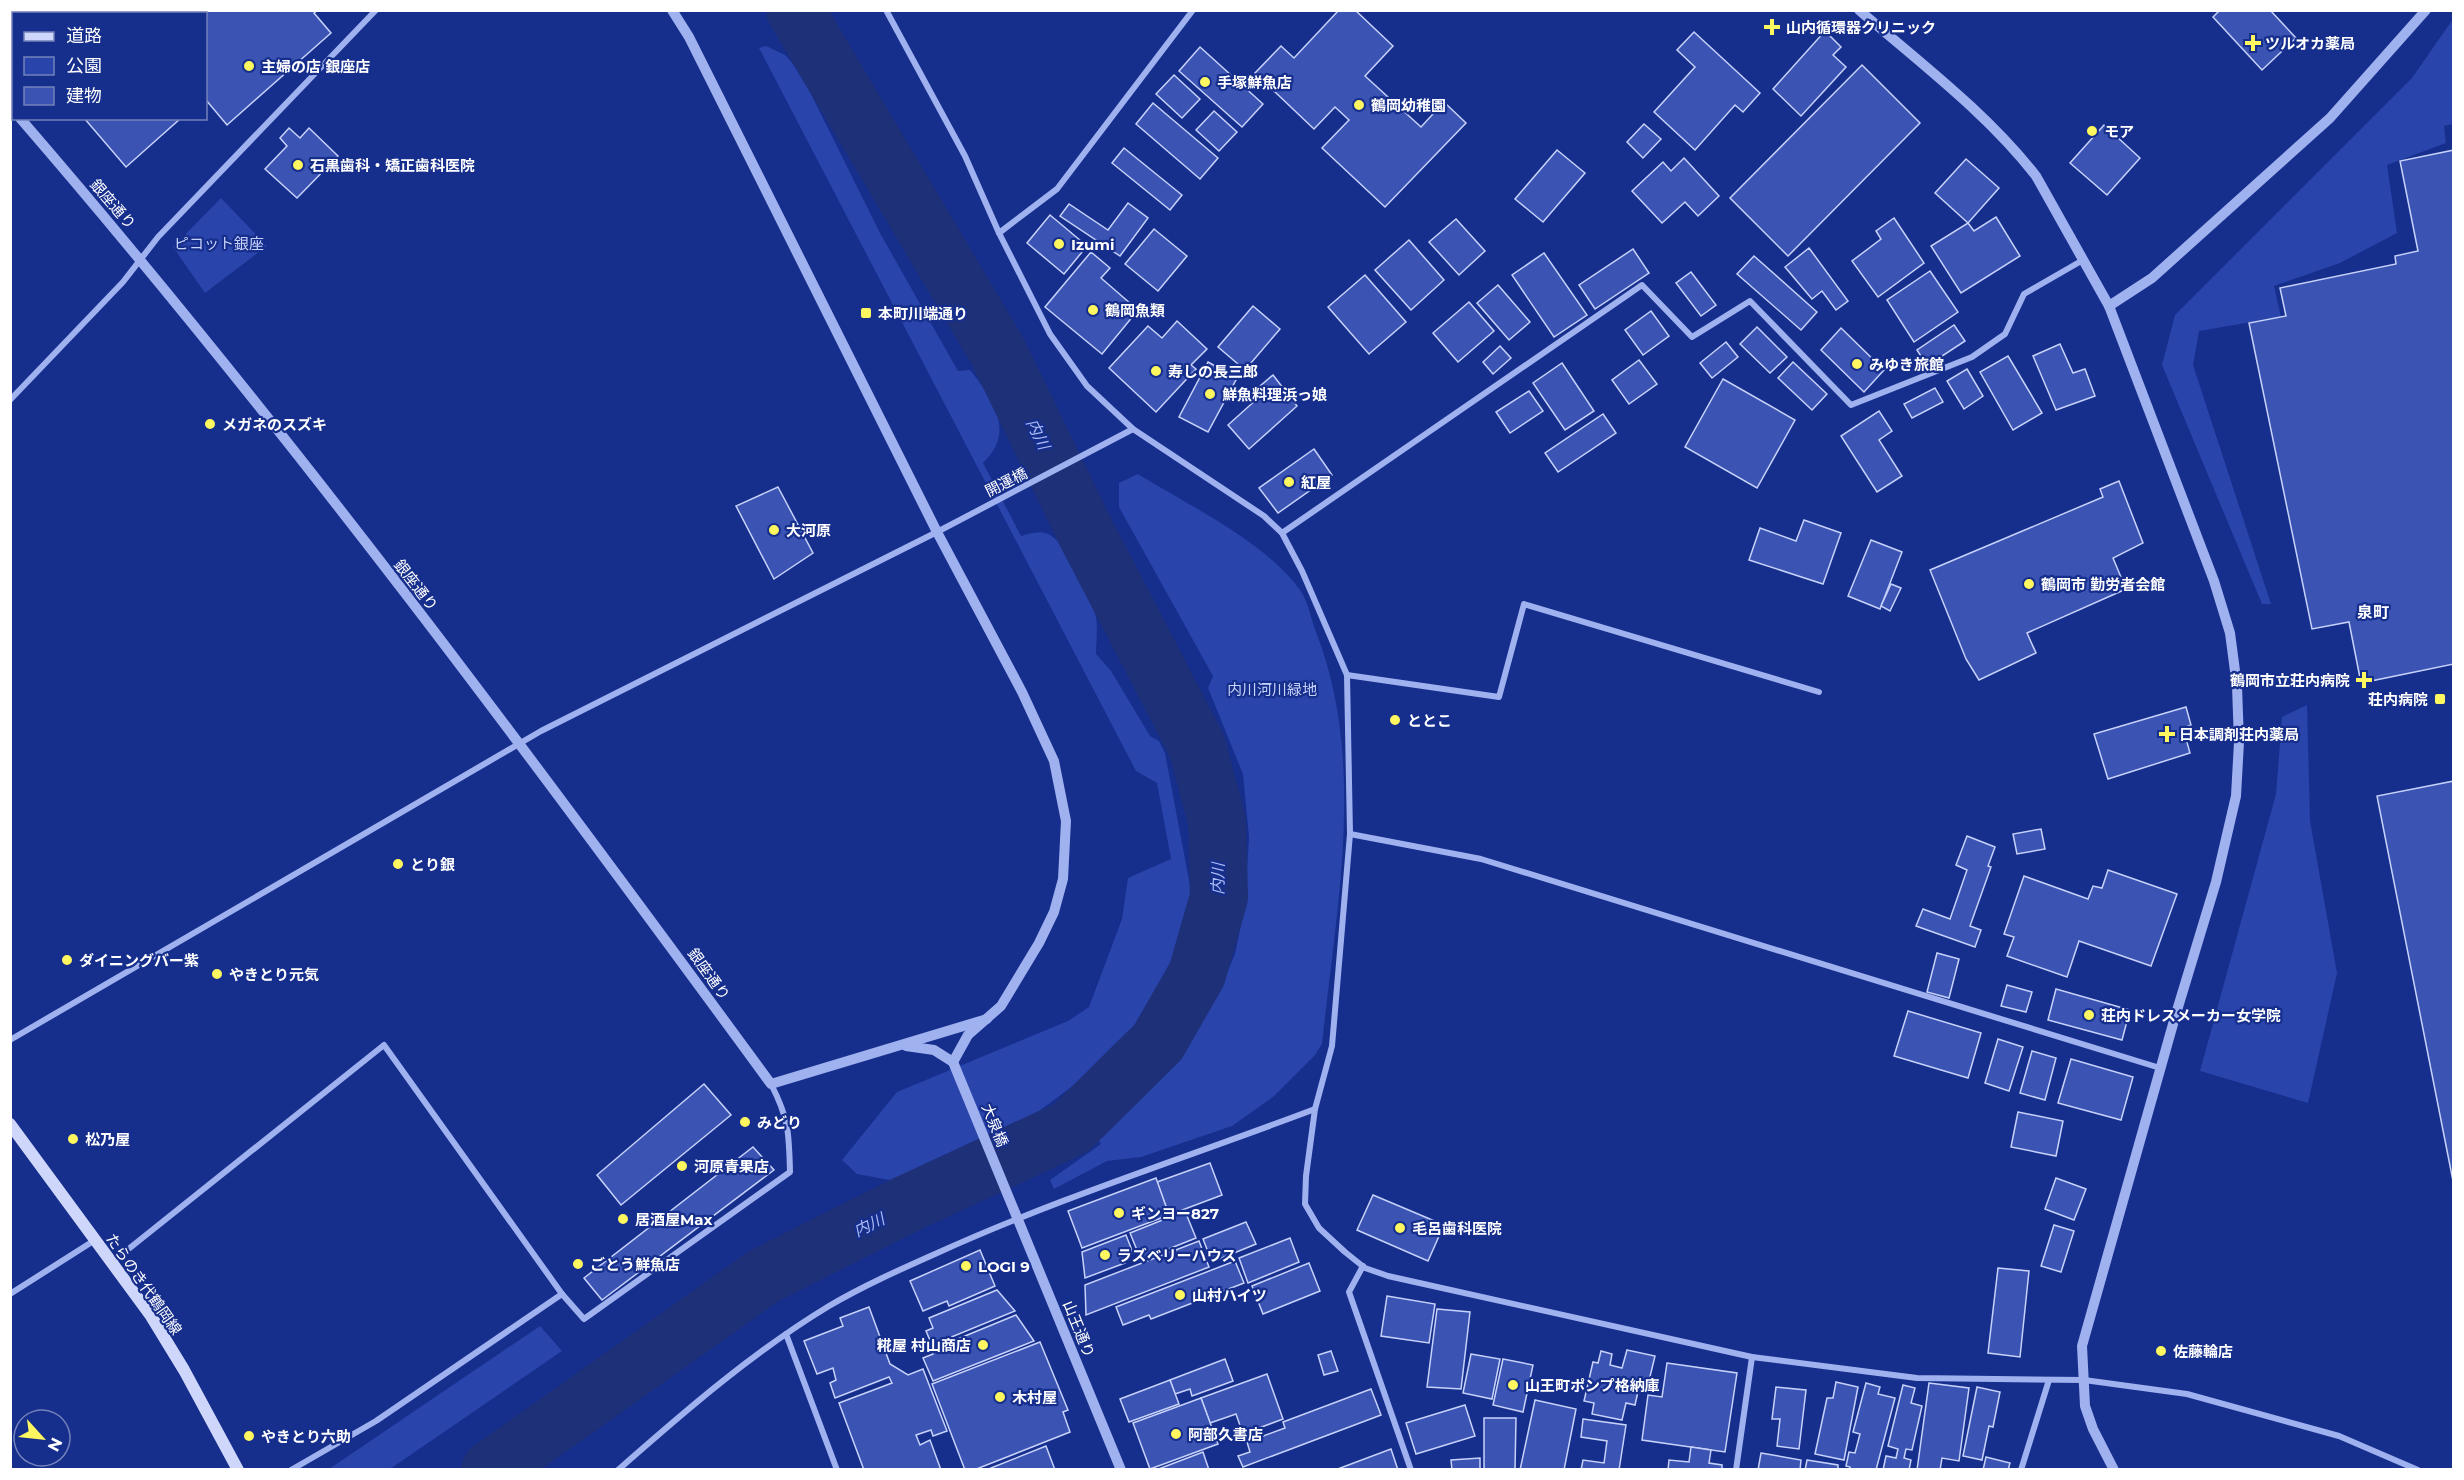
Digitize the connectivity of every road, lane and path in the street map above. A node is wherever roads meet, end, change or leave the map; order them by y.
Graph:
1 (376, 10) edge
2 (672, 10) edge
3 (886, 10) edge
4 (1193, 10) edge
5 (1859, 10) edge
6 (2426, 10) edge
7 (22, 120) edge
8 (999, 233) junction
9 (141, 260) junction
10 (2083, 260) junction
11 (2109, 306) junction
12 (10, 400) edge
13 (1133, 429) junction
14 (938, 532) junction
15 (1282, 533) junction
16 (1347, 675) junction
17 (1819, 692) dead end
18 (520, 742) junction
19 (1350, 834) junction
20 (987, 1019) junction
21 (10, 1040) edge
22 (903, 1046) junction
23 (953, 1062) junction
24 (2160, 1068) junction
25 (771, 1084) junction
26 (1315, 1109) junction
27 (10, 1124) edge
28 (1010, 1199) joint
29 (1017, 1218) junction
30 (95, 1240) junction
31 (111, 1263) junction
32 (1362, 1266) junction
33 (10, 1294) edge
34 (562, 1294) junction
35 (786, 1334) junction
36 (1752, 1357) junction
37 (2049, 1380) junction
38 (2084, 1380) junction
39 (238, 1470) edge
40 (291, 1470) edge
41 (618, 1470) edge
42 (837, 1470) edge
43 (1121, 1470) edge
44 (1411, 1470) edge
45 (1736, 1470) edge
46 (2021, 1470) edge
47 (2114, 1470) edge
48 (2418, 1470) edge

1 - 9 street
2 - 14 street
3 - 8 street
4 - 8 street
5 - 10 street
6 - 11 street
7 - 9 street, 銀座通り
8 - 13 street
9 - 12 street
9 - 18 street, 銀座通り
10 - 11 street
10 - 15 street
11 - 24 street
13 - 14 street, 開運橋
13 - 15 street
14 - 18 street, 開運橋
14 - 20 street
15 - 16 street
16 - 17 street
16 - 19 street
18 - 21 street, 開運橋
18 - 25 street, 銀座通り
19 - 24 street
19 - 26 street
20 - 22 street
20 - 23 street
22 - 23 street
22 - 25 street
23 - 28 street, 大泉橋
24 - 38 street
25 - 34 street
26 - 29 street
26 - 32 street
27 - 30 main road, たらのき代鶴岡線
28 - 29 street, 山王通り
29 - 35 street
29 - 43 street, 山王通り
30 - 31 main road, たらのき代鶴岡線
30 - 33 street
31 - 34 street
31 - 39 main road, たらのき代鶴岡線
32 - 36 street
32 - 44 street
34 - 40 street
35 - 41 street
35 - 42 street
36 - 37 street
36 - 45 street
37 - 38 street
37 - 46 street
38 - 47 street
38 - 48 street

